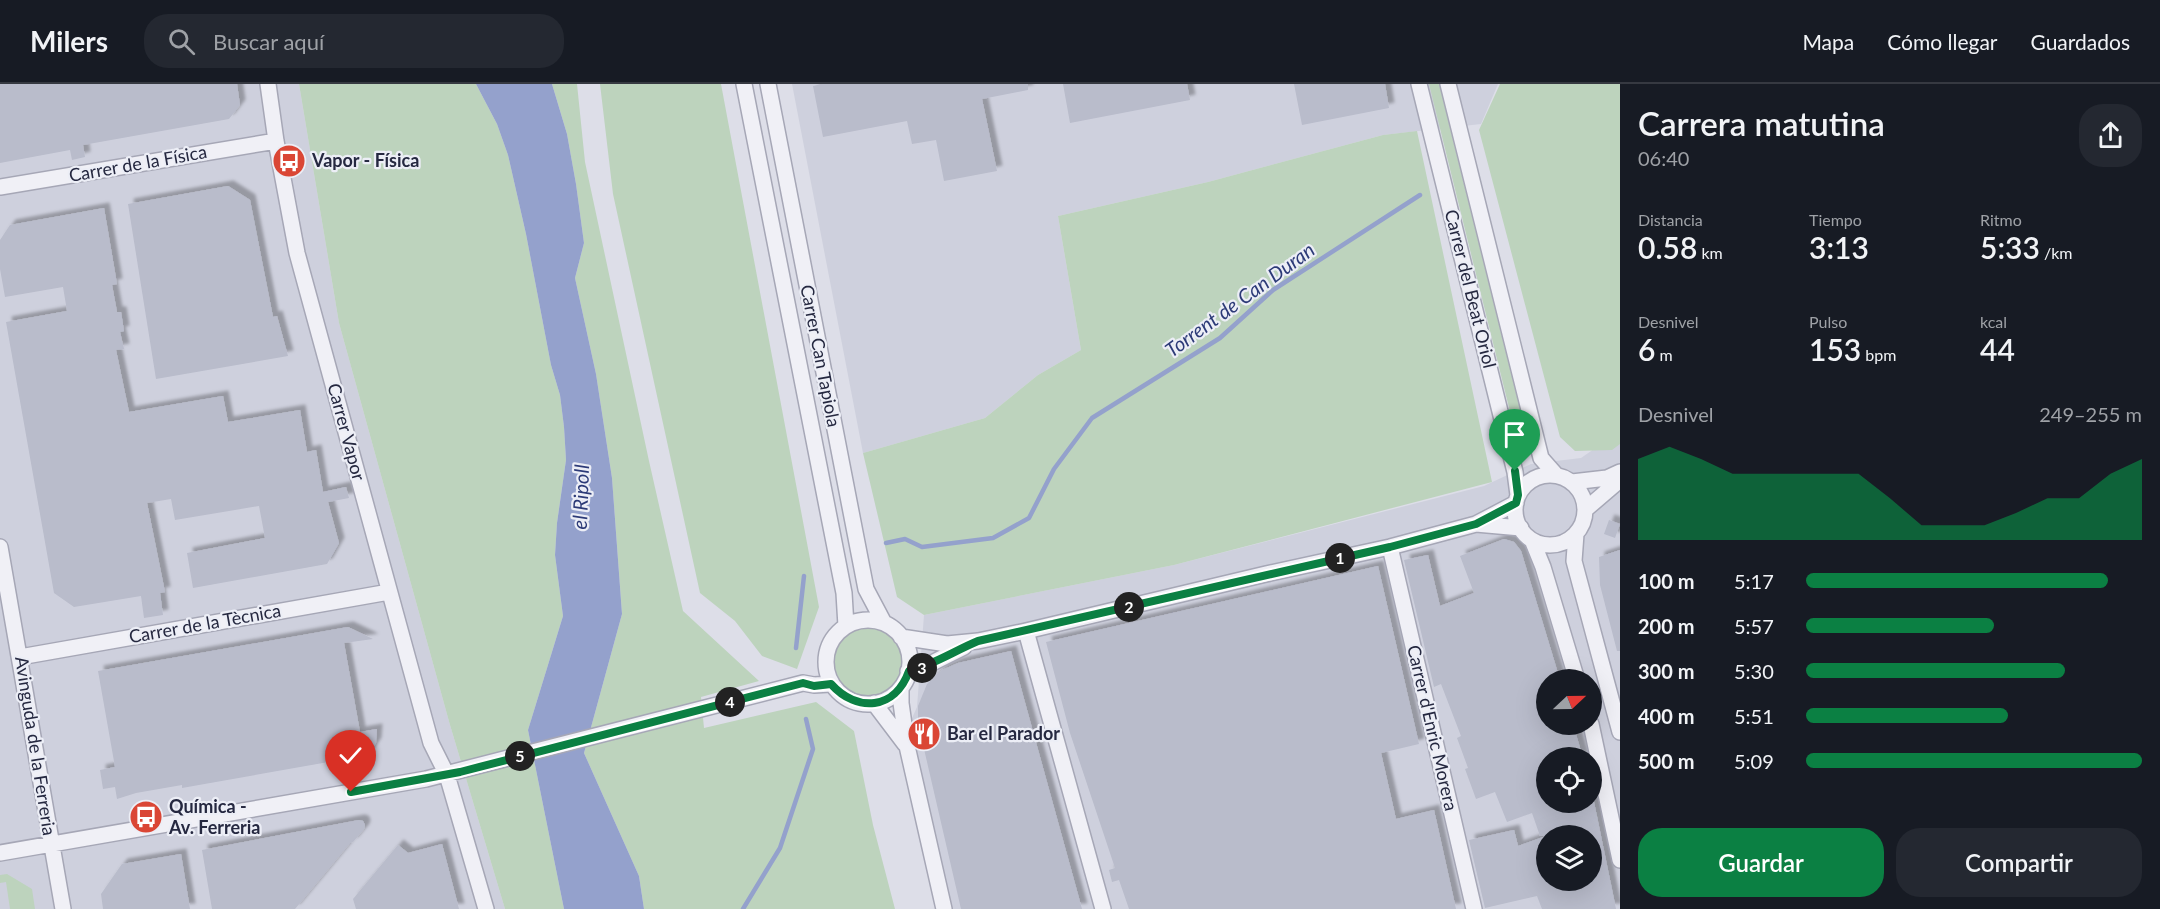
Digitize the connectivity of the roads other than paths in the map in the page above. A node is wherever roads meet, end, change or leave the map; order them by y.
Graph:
1 (268, 84) edge
2 (744, 84) edge
3 (768, 84) edge
4 (1419, 84) edge
5 (1448, 84) edge
6 (276, 141) junction
7 (0, 187) edge
8 (1620, 472) edge
9 (1556, 475) junction
10 (1620, 480) edge
11 (1572, 482) junction
12 (1517, 499) junction
13 (1586, 509) junction
14 (1476, 524) junction
15 (1521, 528) junction
16 (1576, 534) junction
17 (1532, 540) junction
18 (1390, 547) junction
19 (0, 548) edge
20 (389, 592) junction
21 (884, 623) junction
22 (846, 626) junction
23 (1026, 631) junction
24 (901, 637) junction
25 (978, 641) junction
26 (20, 657) junction
27 (826, 661) junction
28 (1574, 669) edge
29 (909, 671) junction
30 (803, 683) junction
31 (831, 684) junction
32 (901, 688) junction
33 (874, 704) junction
34 (1620, 732) edge
35 (1593, 735) edge
36 (907, 746) junction
37 (453, 773) junction
38 (51, 844) junction
39 (0, 853) edge
40 (1620, 860) edge
41 (63, 909) edge
42 (486, 909) edge
43 (944, 909) edge
44 (1102, 909) edge
45 (1474, 909) edge

1 - 6 street, Carrer Vapor
2 - 22 street, Carrer Can Tapiola
3 - 21 street, Carrer Can Tapiola
4 - 12 street, Carrer del Beat Oriol
5 - 9 street, Carrer del Beat Oriol
6 - 7 street, Carrer de la Física
6 - 20 street, Carrer Vapor
8 - 11 street
9 - 11 street
9 - 12 street
10 - 13 street
11 - 13 street
12 - 14 street
12 - 15 street, Carrer del Beat Oriol
13 - 16 street
14 - 15 street
14 - 18 street
15 - 17 street
16 - 17 street
16 - 34 street
17 - 28 street
18 - 23 street
18 - 45 street, Carrer d'Enric Morera
19 - 26 street, Avinguda de la Ferreria
20 - 26 street, Carrer de la Tècnica
20 - 37 street, Carrer Vapor
21 - 22 street
21 - 24 street
22 - 27 street
23 - 25 street
23 - 44 street
24 - 25 street
24 - 29 street
25 - 29 street
26 - 38 street, Avinguda de la Ferreria
27 - 30 street
27 - 31 street
29 - 32 street
30 - 31 street
30 - 37 street
31 - 33 street
32 - 33 street
32 - 36 street
33 - 36 street
35 - 40 street
36 - 43 street
37 - 38 street
37 - 42 street, Carrer Vapor
38 - 39 street
38 - 41 street, Avinguda de la Ferreria

